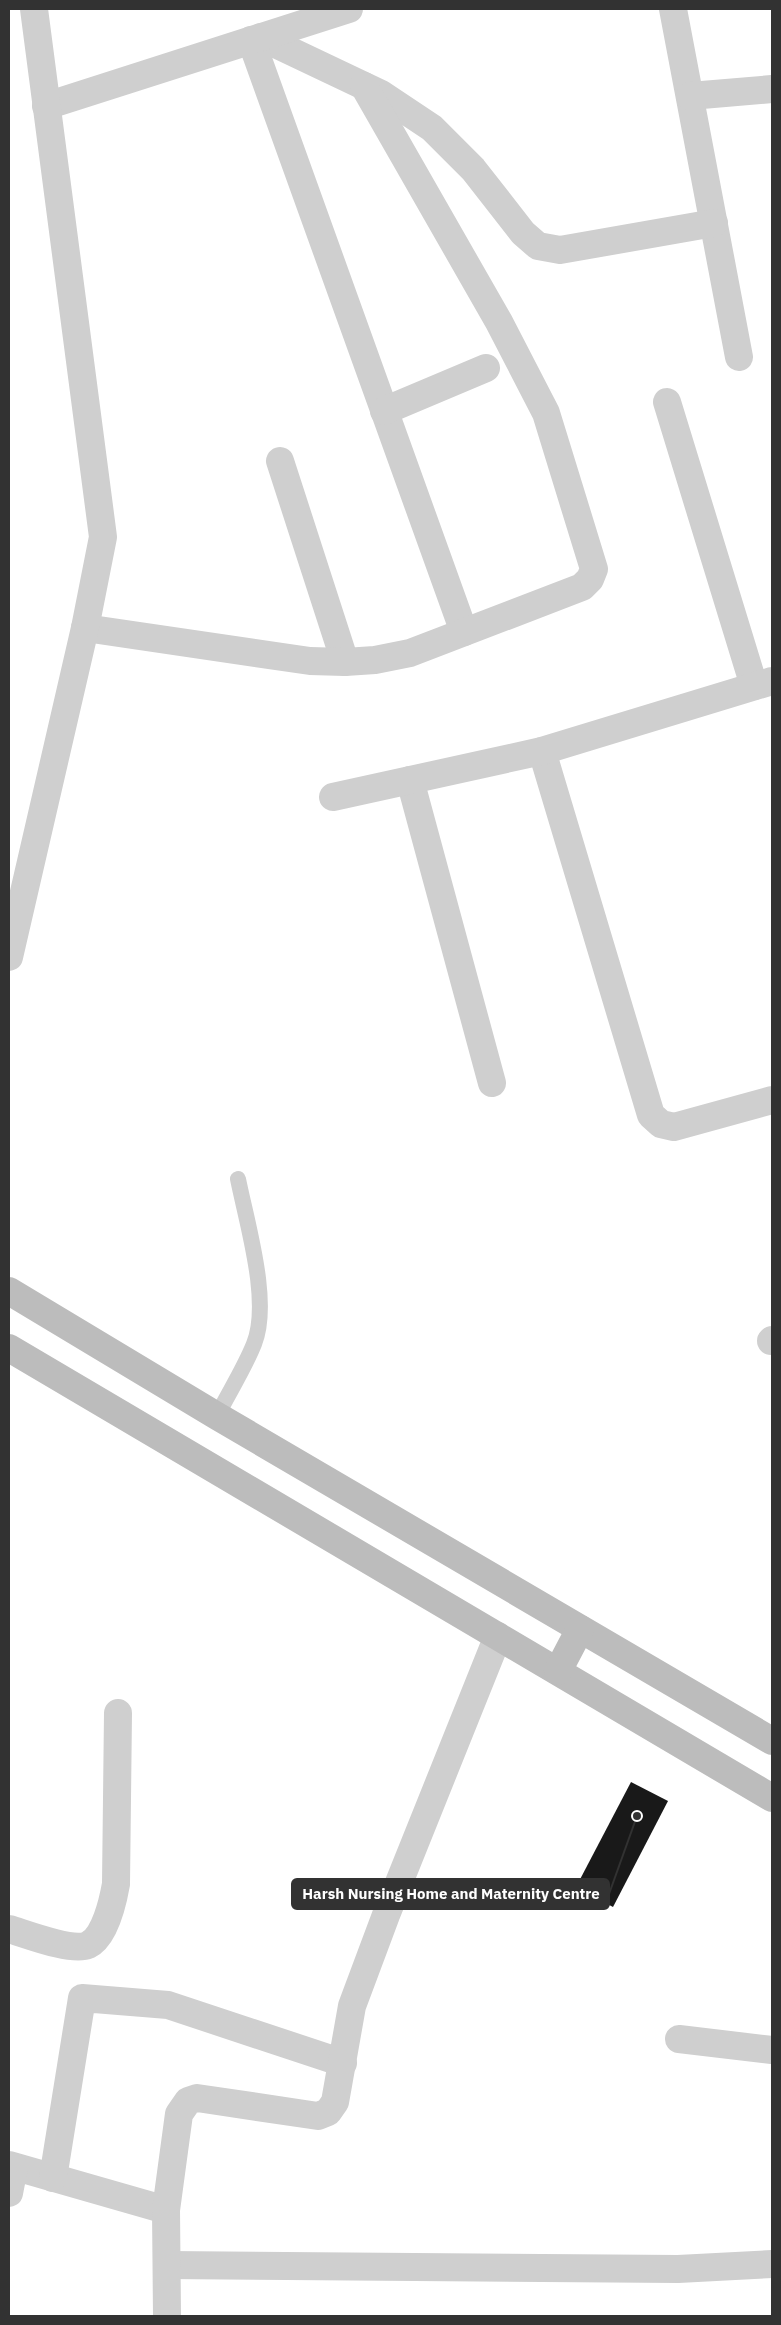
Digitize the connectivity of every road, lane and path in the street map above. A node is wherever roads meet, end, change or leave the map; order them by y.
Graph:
1 (34, 9) edge
2 (349, 9) edge
3 (674, 9) edge
4 (256, 38) junction
5 (364, 86) junction
6 (772, 89) edge
7 (690, 96) junction
8 (46, 106) junction
9 (714, 223) junction
10 (739, 357) dead end
11 (486, 368) dead end
12 (667, 402) dead end
13 (384, 411) junction
14 (280, 462) dead end
15 (86, 628) junction
16 (464, 632) junction
17 (345, 662) junction
18 (763, 683) edge
19 (542, 750) junction
20 (410, 780) junction
21 (333, 797) dead end
22 (9, 957) edge
23 (492, 1083) dead end
24 (772, 1100) edge
25 (238, 1179) dead end
26 (9, 1291) edge
27 (9, 1348) edge
28 (216, 1416) junction
29 (580, 1629) junction
30 (498, 1636) junction
31 (558, 1671) junction
32 (118, 1713) dead end
33 (772, 1741) edge
34 (772, 1798) edge
35 (9, 1929) edge
36 (679, 2039) dead end
37 (772, 2050) edge
38 (342, 2063) junction
39 (11, 2166) edge
40 (52, 2178) junction
41 (9, 2193) edge
42 (166, 2210) junction
43 (772, 2264) edge
44 (166, 2266) junction
45 (167, 2316) edge

1 - 8 street
2 - 4 street
3 - 7 street
4 - 5 street
4 - 8 street
4 - 13 street
5 - 9 street
5 - 16 street
6 - 7 street
7 - 9 street
8 - 15 street
9 - 10 street
11 - 13 street
12 - 18 street
13 - 16 street
14 - 17 street
15 - 17 street
15 - 22 street
16 - 17 street
18 - 19 street
19 - 20 street
19 - 24 street
20 - 21 street
20 - 23 street
25 - 28 lane
26 - 28 street
27 - 30 street
28 - 29 street
29 - 31 street
29 - 33 street
30 - 31 street
30 - 38 street
31 - 34 street
32 - 35 street
36 - 37 street
38 - 40 street
38 - 42 street
39 - 40 street
39 - 41 street
40 - 42 street
42 - 44 street
43 - 44 street
44 - 45 street

